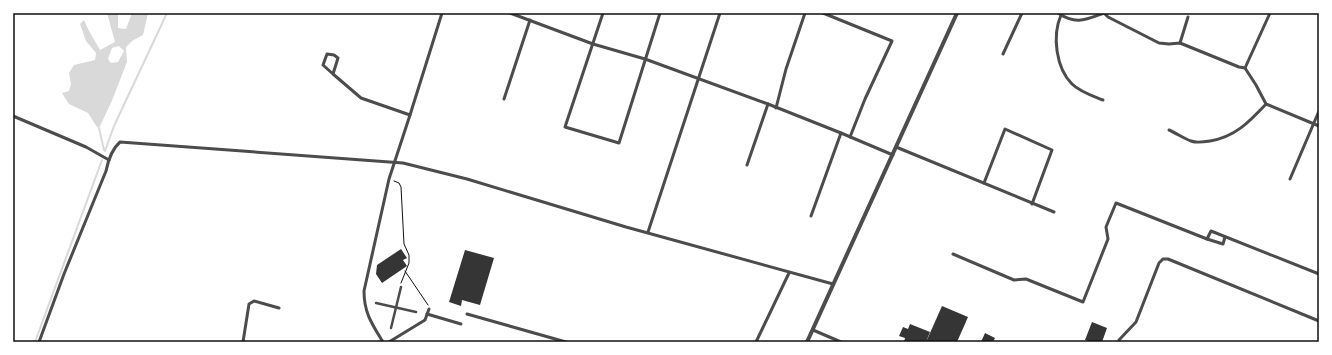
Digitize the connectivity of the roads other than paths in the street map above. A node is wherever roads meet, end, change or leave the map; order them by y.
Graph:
1 (442, 13) edge
2 (510, 13) edge
3 (525, 13) edge
4 (603, 13) edge
5 (660, 13) edge
6 (720, 13) edge
7 (805, 13) edge
8 (823, 13) edge
9 (957, 13) edge
10 (1022, 13) edge
11 (1058, 13) edge
12 (1104, 13) edge
13 (1270, 13) edge
14 (1062, 15) junction
15 (1188, 17) dead end
16 (524, 18) junction
17 (530, 20) junction
18 (1180, 42) junction
19 (593, 44) junction
20 (1003, 54) dead end
21 (645, 59) junction
22 (1246, 68) junction
23 (333, 74) junction
24 (699, 79) junction
25 (504, 99) dead end
26 (1103, 100) dead end
27 (768, 104) junction
28 (1266, 104) junction
29 (776, 108) junction
30 (1319, 111) edge
31 (410, 115) junction
32 (13, 116) edge
33 (1313, 123) junction
34 (1319, 126) edge
35 (1169, 130) dead end
36 (841, 133) junction
37 (850, 137) junction
38 (896, 147) junction
39 (892, 155) junction
40 (109, 160) junction
41 (395, 162) junction
42 (747, 165) dead end
43 (1290, 179) dead end
44 (984, 182) junction
45 (1032, 204) junction
46 (1054, 212) dead end
47 (811, 216) dead end
48 (648, 232) junction
49 (1225, 237) junction
50 (1208, 239) junction
51 (952, 254) dead end
52 (789, 273) junction
53 (1319, 274) edge
54 (834, 284) junction
55 (400, 287) road end
56 (376, 304) dead end
57 (396, 307) junction
58 (279, 308) dead end
59 (430, 309) road end
60 (416, 312) dead end
61 (427, 314) junction
62 (467, 314) dead end
63 (1319, 321) edge
64 (461, 324) dead end
65 (391, 328) dead end
66 (813, 330) junction
67 (1120, 340) dead end
68 (39, 342) edge
69 (244, 342) edge
70 (383, 342) edge
71 (389, 342) edge
72 (566, 342) edge
73 (756, 342) edge
74 (807, 342) edge
75 (841, 342) edge

1 - 31 street
2 - 16 street
3 - 16 street
4 - 19 street
5 - 21 street
6 - 24 street
7 - 29 street
8 - 37 street
9 - 38 street
10 - 20 street
11 - 14 street
12 - 14 street
12 - 18 street
13 - 22 street
14 - 26 street
15 - 18 street
16 - 17 street
17 - 19 street
17 - 25 street
18 - 22 street
19 - 21 street
19 - 21 street
21 - 24 street
22 - 28 street
23 - 23 street
23 - 31 street
24 - 27 street
24 - 48 street
27 - 29 street
27 - 42 street
28 - 33 street
28 - 35 street
29 - 36 street
30 - 33 street
31 - 41 street
32 - 40 street
33 - 34 street
33 - 43 street
36 - 37 street
36 - 47 street
37 - 39 street
38 - 39 street
38 - 44 street
39 - 54 street
40 - 41 street
40 - 68 street
41 - 48 street
41 - 70 street
44 - 45 street
44 - 45 street
45 - 46 street
48 - 52 street
49 - 50 street
49 - 50 street
49 - 53 street
50 - 51 street
52 - 54 street
52 - 73 street
54 - 66 street
55 - 57 street
56 - 57 street
57 - 60 street
57 - 65 street
58 - 69 street
59 - 61 street
61 - 64 street
61 - 71 street
62 - 72 street
63 - 67 street
66 - 74 street
66 - 75 street

